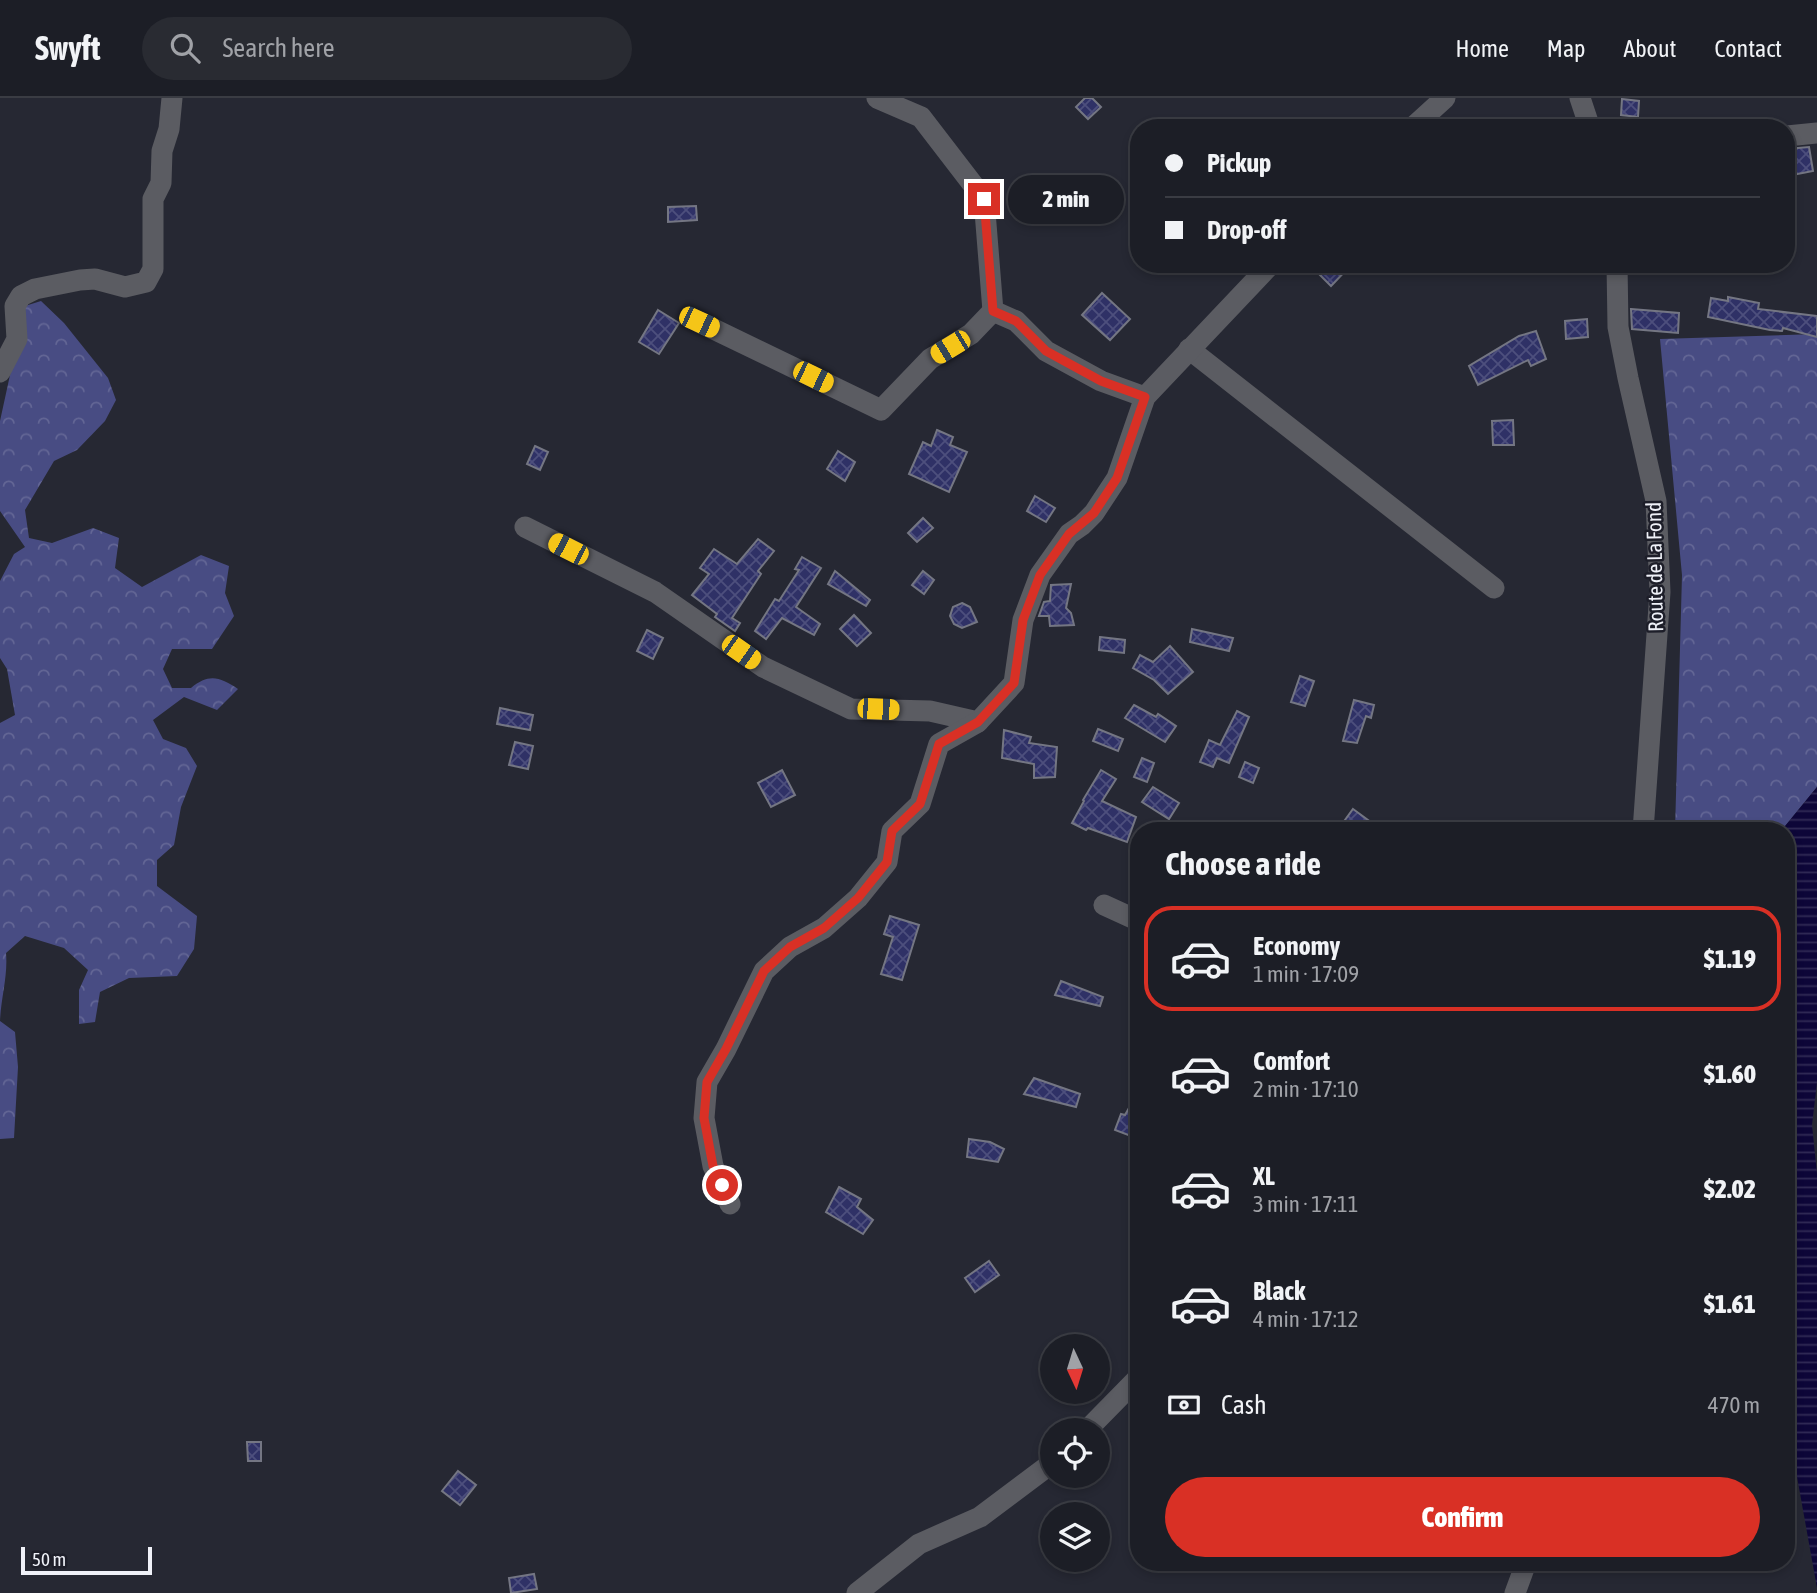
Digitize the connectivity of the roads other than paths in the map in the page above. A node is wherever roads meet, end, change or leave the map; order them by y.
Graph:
1 (172, 98) edge
2 (877, 98) edge
3 (1445, 98) edge
4 (1580, 98) edge
5 (1422, 119) edge
6 (1587, 119) edge
7 (1817, 133) edge
8 (1795, 135) edge
9 (1261, 273) edge
10 (1618, 273) edge
11 (993, 311) junction
12 (699, 322) dead end
13 (1189, 349) junction
14 (0, 372) edge
15 (1145, 397) junction
16 (524, 527) dead end
17 (1494, 587) dead end
18 (978, 722) junction
19 (1644, 822) edge
20 (1104, 905) dead end
21 (1130, 917) edge
22 (730, 1204) dead end
23 (1130, 1386) edge
24 (1099, 1418) edge
25 (1040, 1472) edge
26 (1523, 1571) edge
27 (857, 1593) edge
28 (1515, 1593) edge

1 - 14 street
2 - 11 street
3 - 5 street
4 - 6 street
7 - 8 street
9 - 13 street
10 - 19 street, Route de La Fond
11 - 12 street
11 - 15 street
13 - 15 street
13 - 17 street
15 - 18 street
16 - 18 street
18 - 22 street
20 - 21 street
23 - 24 street
25 - 27 street
26 - 28 street

